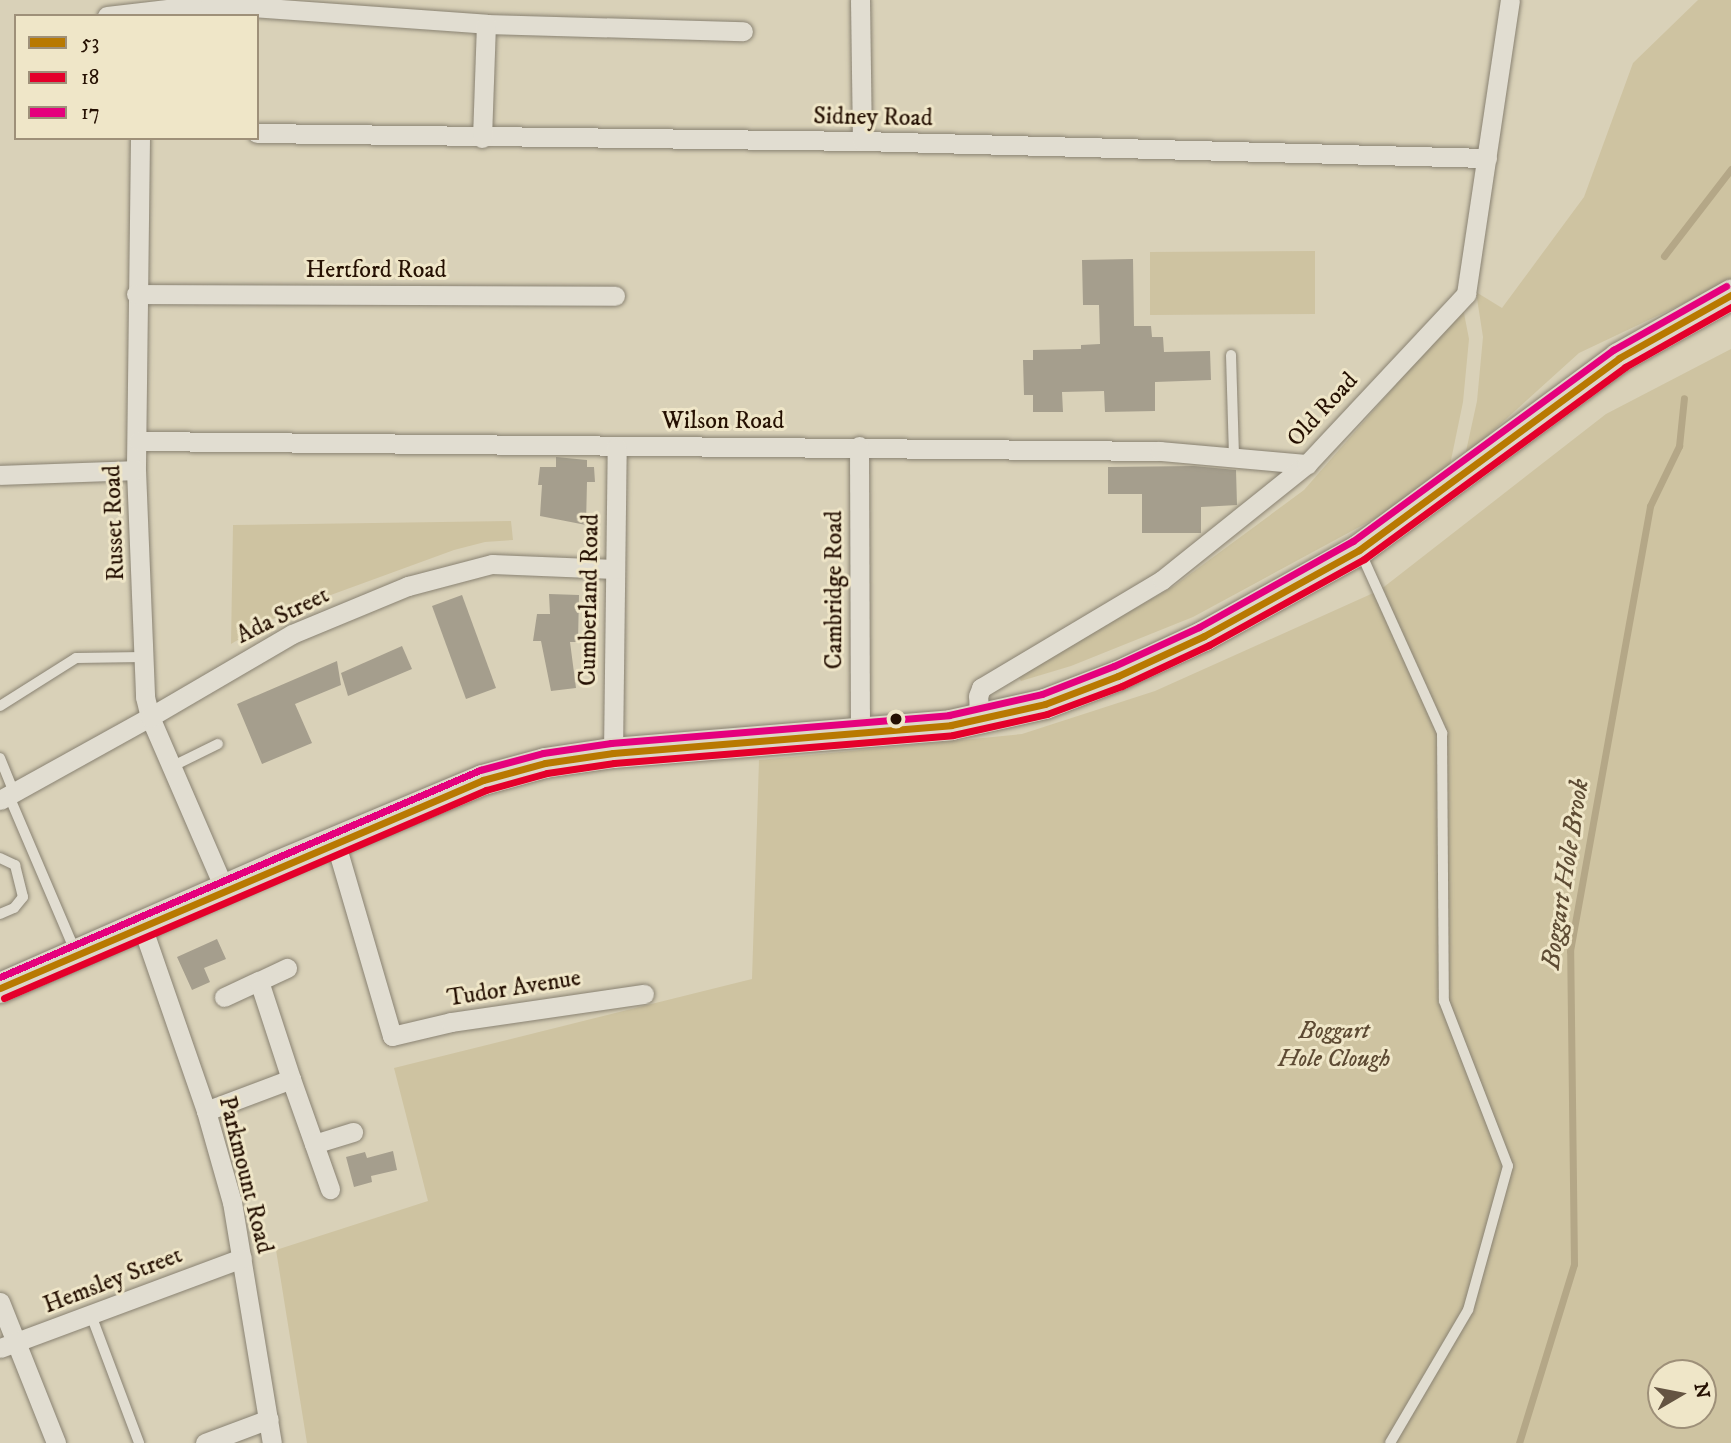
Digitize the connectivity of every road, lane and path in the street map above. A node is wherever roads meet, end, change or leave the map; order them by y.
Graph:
1 (860, 0) edge
2 (1510, 0) edge
3 (124, 14) edge
4 (486, 24) junction
5 (743, 31) dead end
6 (259, 133) edge
7 (482, 138) junction
8 (140, 140) edge
9 (862, 141) junction
10 (1488, 158) junction
11 (136, 295) junction
12 (1731, 295) edge
13 (615, 296) dead end
14 (1231, 355) dead end
15 (138, 441) junction
16 (859, 446) junction
17 (617, 447) junction
18 (1234, 457) junction
19 (1307, 464) junction
20 (136, 470) junction
21 (0, 475) edge
22 (1359, 550) junction
23 (615, 569) junction
24 (144, 657) junction
25 (0, 706) edge
26 (150, 718) junction
27 (979, 719) junction
28 (860, 734) junction
29 (218, 744) dead end
30 (613, 753) junction
31 (0, 758) edge
32 (173, 766) junction
33 (8, 796) edge
34 (335, 841) junction
35 (0, 858) edge
36 (225, 890) junction
37 (0, 914) edge
38 (142, 926) junction
39 (77, 954) junction
40 (287, 968) dead end
41 (259, 981) junction
42 (0, 988) edge
43 (644, 994) dead end
44 (224, 997) dead end
45 (291, 1079) junction
46 (206, 1111) junction
47 (353, 1132) dead end
48 (314, 1144) junction
49 (330, 1189) dead end
50 (242, 1258) junction
51 (0, 1302) edge
52 (91, 1315) junction
53 (8, 1345) edge
54 (269, 1419) junction
55 (56, 1443) edge
56 (139, 1443) edge
57 (205, 1443) edge
58 (272, 1443) edge
59 (1390, 1443) edge

1 - 9 street
2 - 10 street, Old Road
3 - 4 street
4 - 5 street
4 - 7 street
6 - 7 street, Sidney Road
7 - 9 street, Sidney Road
8 - 11 street, Russet Road
9 - 10 street, Sidney Road
10 - 19 street, Old Road
11 - 13 street, Hertford Road
11 - 15 street, Russet Road
12 - 22 main road
14 - 18 lane
15 - 17 street, Wilson Road
15 - 20 street, Russet Road
16 - 17 street, Wilson Road
16 - 18 street, Wilson Road
16 - 28 street, Cambridge Road
17 - 23 street, Cumberland Road
18 - 19 street, Wilson Road
19 - 27 street, Old Road
20 - 21 street
20 - 24 street, Russet Road
22 - 27 main road
22 - 59 lane
23 - 26 street, Ada Street
23 - 30 street, Cumberland Road
24 - 25 lane
24 - 26 street, Russet Road
26 - 32 street, Russet Road
26 - 33 street, Ada Street
27 - 28 main road
28 - 30 main road
29 - 32 lane
30 - 34 main road
31 - 33 lane
32 - 36 street, Russet Road
33 - 39 lane
34 - 36 main road
34 - 43 street, Tudor Avenue
35 - 37 lane
36 - 38 main road
38 - 39 main road
38 - 46 street, Parkmount Road
39 - 42 main road
40 - 41 street
41 - 44 street
41 - 45 street
45 - 46 street
45 - 48 street
46 - 50 street, Parkmount Road
47 - 48 street
48 - 49 street
50 - 52 street, Hemsley Street
50 - 54 street, Parkmount Road
51 - 53 street
52 - 53 street, Hemsley Street
52 - 56 lane
53 - 55 street
54 - 57 street
54 - 58 street, Parkmount Road

